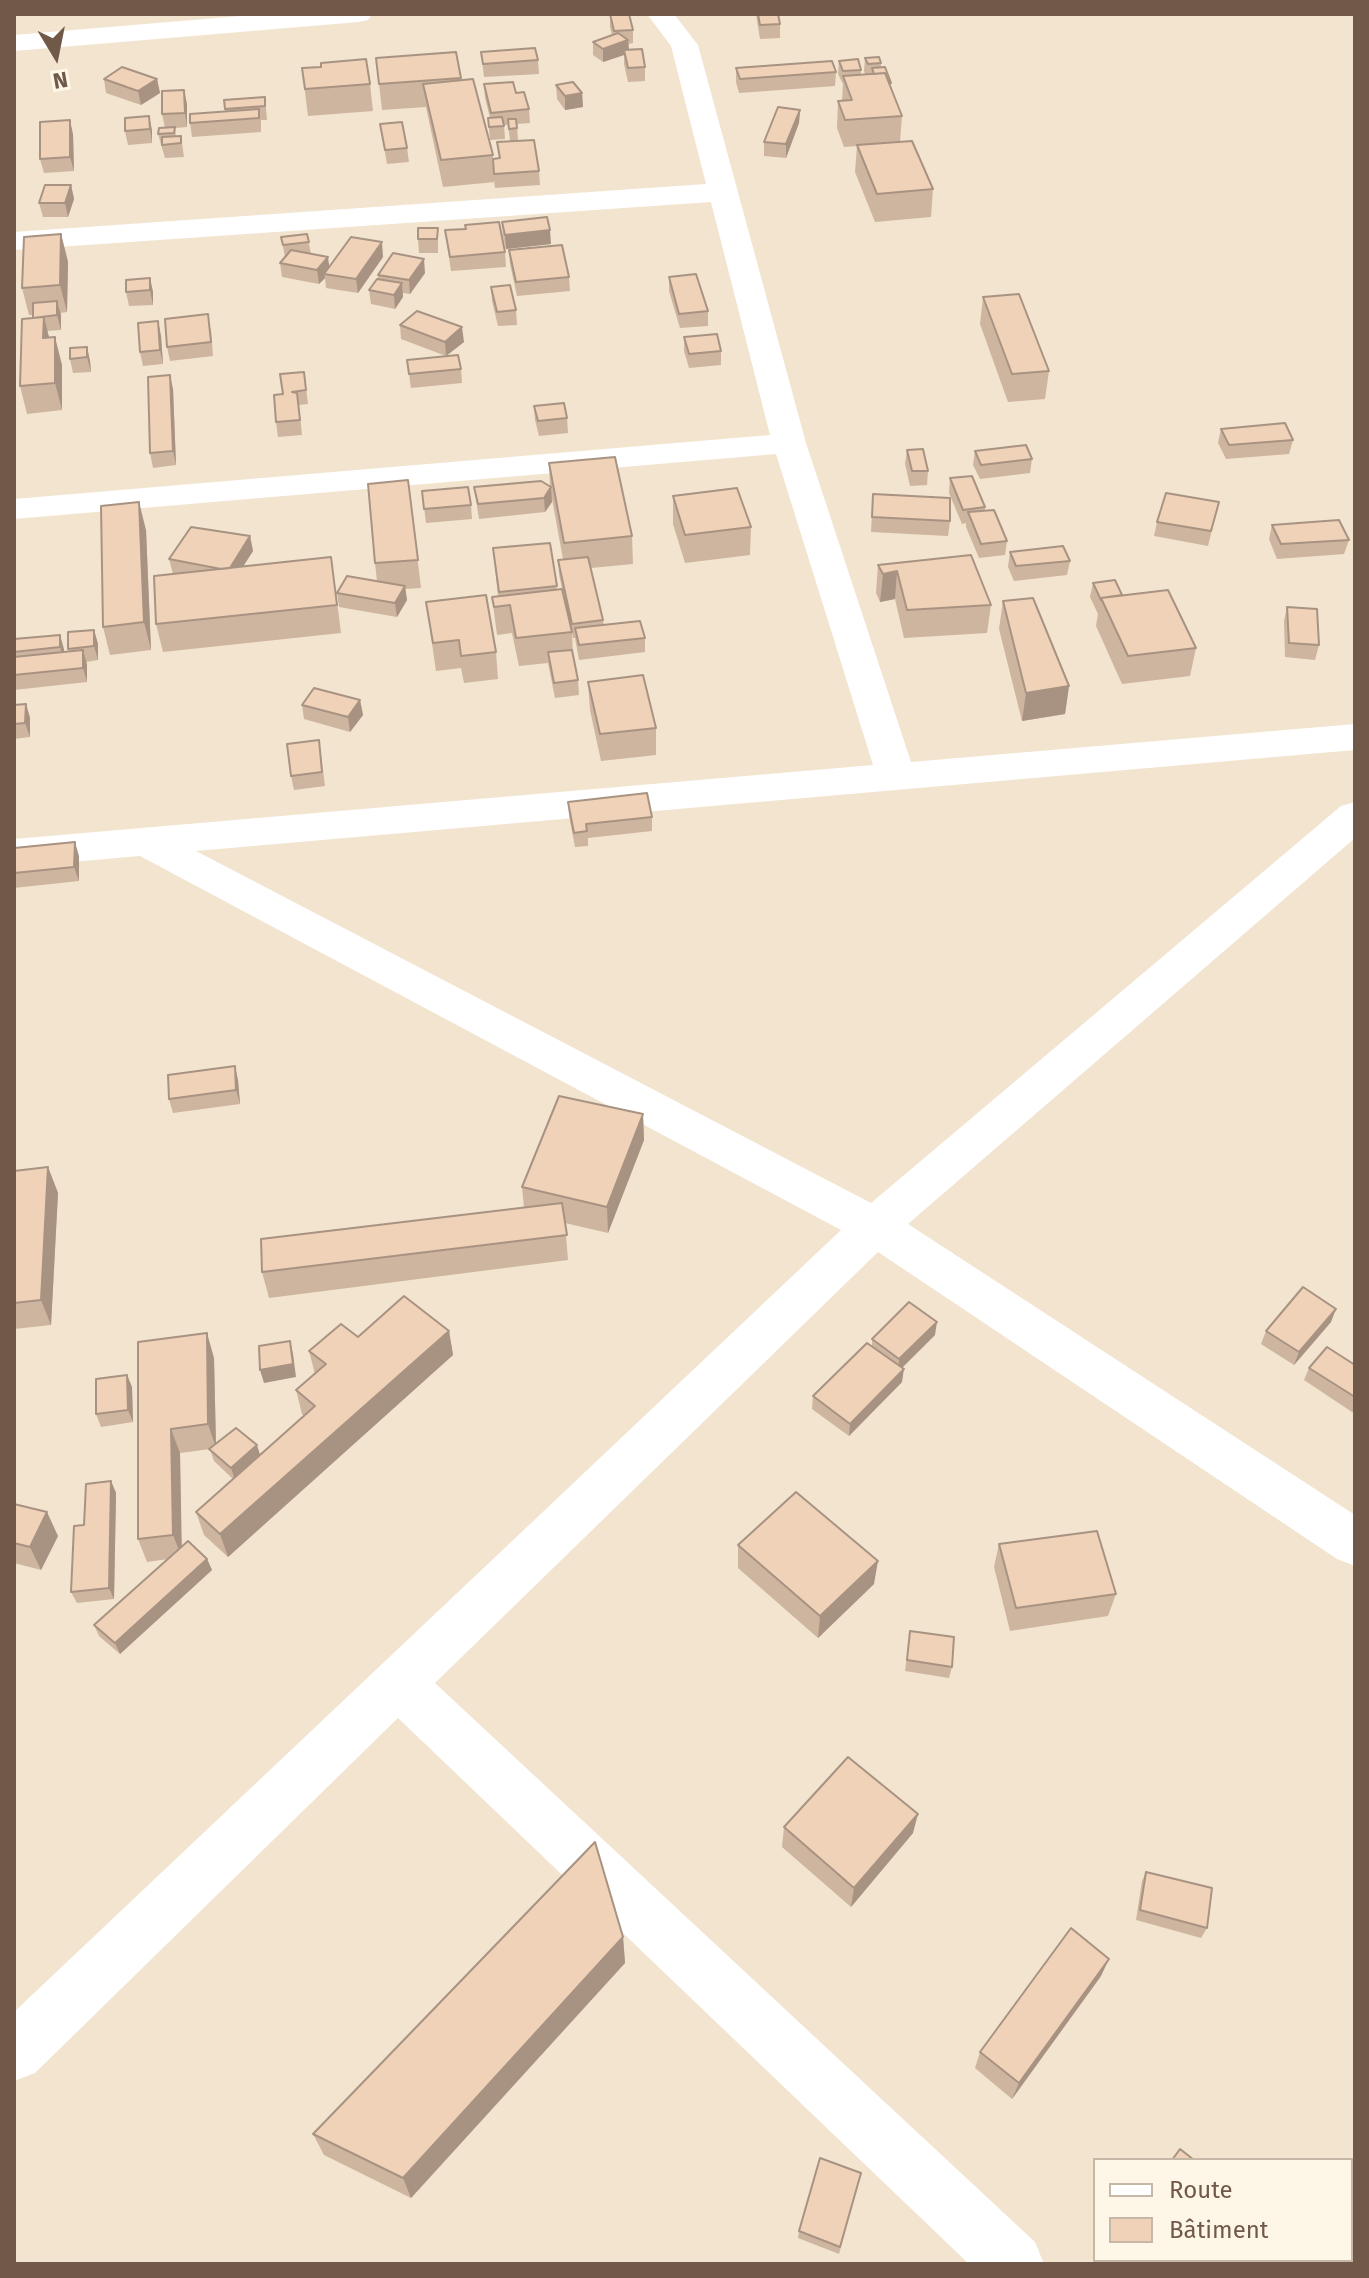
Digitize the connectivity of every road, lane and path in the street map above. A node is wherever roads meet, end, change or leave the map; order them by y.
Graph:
1 (15, 14) edge
2 (359, 14) edge
3 (660, 14) edge
4 (14, 26) edge
5 (14, 43) edge
6 (722, 192) junction
7 (14, 241) edge
8 (789, 443) junction
9 (14, 509) edge
10 (1355, 737) edge
11 (896, 776) junction
12 (1355, 816) edge
13 (142, 840) junction
14 (14, 853) edge
15 (875, 1226) junction
16 (1355, 1543) edge
17 (398, 1683) junction
18 (14, 2052) edge
19 (1013, 2264) edge

1 - 4 street
2 - 5 street
3 - 6 street
6 - 7 street
6 - 8 street
8 - 9 street
8 - 11 street
10 - 11 street
11 - 13 street
12 - 15 street
13 - 14 street
13 - 15 street
15 - 16 street
15 - 17 street
17 - 18 street
17 - 19 street

